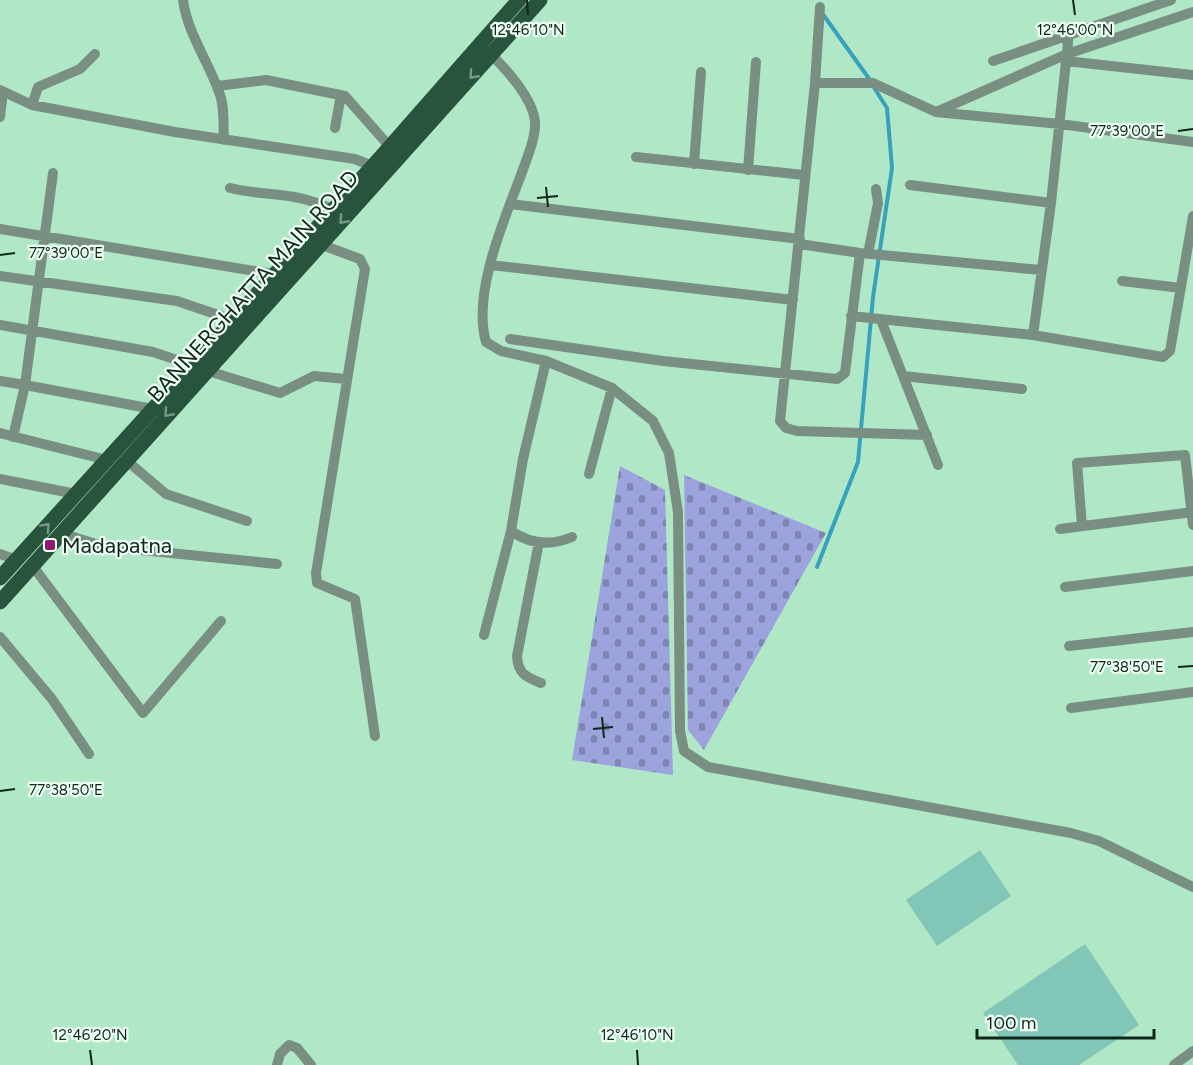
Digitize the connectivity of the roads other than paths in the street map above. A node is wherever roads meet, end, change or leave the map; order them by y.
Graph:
1 (183, 0) edge
2 (540, 0) edge
3 (1171, 0) edge
4 (516, 1) edge
5 (820, 7) dead end
6 (1193, 12) edge
7 (1069, 33) junction
8 (485, 50) junction
9 (95, 54) dead end
10 (1067, 58) junction
11 (993, 61) dead end
12 (756, 62) dead end
13 (701, 72) dead end
14 (1193, 75) edge
15 (815, 83) junction
16 (217, 86) junction
17 (2, 91) edge
18 (341, 95) junction
19 (32, 105) junction
20 (936, 112) junction
21 (0, 117) edge
22 (1060, 124) junction
23 (335, 128) dead end
24 (225, 140) junction
25 (1193, 142) edge
26 (390, 147) junction
27 (636, 157) dead end
28 (694, 164) junction
29 (379, 170) junction
30 (748, 170) junction
31 (53, 173) dead end
32 (804, 175) junction
33 (910, 185) dead end
34 (230, 188) dead end
35 (876, 189) dead end
36 (1051, 203) junction
37 (510, 204) junction
38 (333, 210) junction
39 (1193, 216) edge
40 (0, 229) edge
41 (44, 238) junction
42 (799, 242) junction
43 (321, 244) junction
44 (864, 254) junction
45 (491, 265) junction
46 (1041, 270) junction
47 (273, 274) junction
48 (0, 276) edge
49 (39, 281) junction
50 (1122, 281) dead end
51 (1181, 288) junction
52 (794, 300) junction
53 (851, 316) junction
54 (233, 320) junction
55 (881, 320) junction
56 (0, 325) edge
57 (32, 330) junction
58 (1033, 335) junction
59 (510, 339) dead end
60 (546, 360) junction
61 (192, 365) junction
62 (208, 371) junction
63 (783, 372) junction
64 (903, 376) junction
65 (346, 379) junction
66 (0, 381) edge
67 (25, 385) junction
68 (612, 388) junction
69 (1022, 389) dead end
70 (153, 409) junction
71 (0, 434) edge
72 (927, 435) junction
73 (13, 437) junction
74 (107, 460) junction
75 (126, 460) junction
76 (938, 465) dead end
77 (589, 474) dead end
78 (0, 479) edge
79 (76, 494) junction
80 (1192, 512) edge
81 (247, 521) dead end
82 (1193, 525) edge
83 (1082, 526) junction
84 (1060, 529) dead end
85 (511, 531) junction
86 (61, 533) junction
87 (572, 537) dead end
88 (539, 542) junction
89 (0, 554) edge
90 (17, 560) junction
91 (277, 564) dead end
92 (32, 565) junction
93 (1193, 571) edge
94 (0, 578) edge
95 (1065, 587) dead end
96 (0, 602) edge
97 (221, 621) dead end
98 (1193, 632) edge
99 (484, 635) dead end
100 (0, 637) edge
101 (1069, 646) dead end
102 (542, 683) dead end
103 (1193, 692) edge
104 (1071, 708) dead end
105 (375, 736) dead end
106 (89, 754) dead end
107 (1193, 886) edge
108 (1193, 1051) edge
109 (277, 1065) edge
110 (311, 1065) edge
111 (1174, 1065) edge

1 - 16 street
2 - 8 main road, BANNERGHATTA MAIN ROAD
3 - 7 street
4 - 8 main road
5 - 15 street
6 - 10 street
7 - 10 street
7 - 11 street
8 - 26 main road
8 -> 29 main road, BANNERGHATTA MAIN ROAD
8 - 37 street
9 - 19 street
10 - 14 street
10 - 20 street
10 - 22 street
12 - 30 street
13 - 28 street
15 - 20 street
15 - 32 street
16 - 18 street
16 - 24 street
17 - 19 street
17 - 21 street
18 - 23 street
18 - 26 street
19 - 24 street
20 - 22 street
22 - 25 street
22 - 36 street
24 - 29 street
26 - 29 main road
27 - 28 street
28 - 30 street
29 - 38 main road
29 -> 43 main road, BANNERGHATTA MAIN ROAD
30 - 32 street
31 - 41 street
32 - 42 street
33 - 36 street
34 - 38 street
35 - 44 street
36 - 46 street
37 - 42 street
37 - 45 street
38 - 47 main road
39 - 51 street
40 - 41 street
41 - 47 street
41 - 49 street
42 - 44 street
42 - 52 street
43 - 62 main road, BANNERGHATTA MAIN ROAD
43 - 65 street
44 - 46 street
44 - 53 street
45 - 52 street
45 - 60 street
46 - 58 street
47 - 54 main road
48 - 49 street
49 - 54 street
49 - 57 street
50 - 51 street
51 - 58 street
52 - 63 street
53 - 55 street
53 - 63 street
54 - 61 main road
55 - 58 street
55 - 64 street
56 - 57 street
57 - 61 street
57 - 67 street
59 - 63 street
60 - 68 street
60 - 85 street
61 - 70 main road
62 - 65 street
62 -> 75 main road, BANNERGHATTA MAIN ROAD
63 - 72 street
64 - 69 street
64 - 72 street
65 - 105 street
66 - 67 street
67 - 70 street
67 - 73 street
68 - 77 street
68 - 107 street
70 - 74 main road
71 - 73 street
72 - 76 street
73 - 74 street
74 - 79 main road
75 - 81 street
75 - 86 main road, BANNERGHATTA MAIN ROAD
78 - 79 street
90 -> 79 main road
80 - 82 street
80 - 83 street
80 - 83 street
83 - 84 street
85 - 88 street
85 - 99 street
86 - 91 street
86 - 92 main road, BANNERGHATTA MAIN ROAD
87 - 88 street
88 - 102 street
89 - 90 street
90 - 94 main road
92 - 96 main road, BANNERGHATTA MAIN ROAD
92 - 97 street
93 - 95 street
98 - 101 street
100 - 106 street
103 - 104 street
108 - 111 street
109 - 110 street

